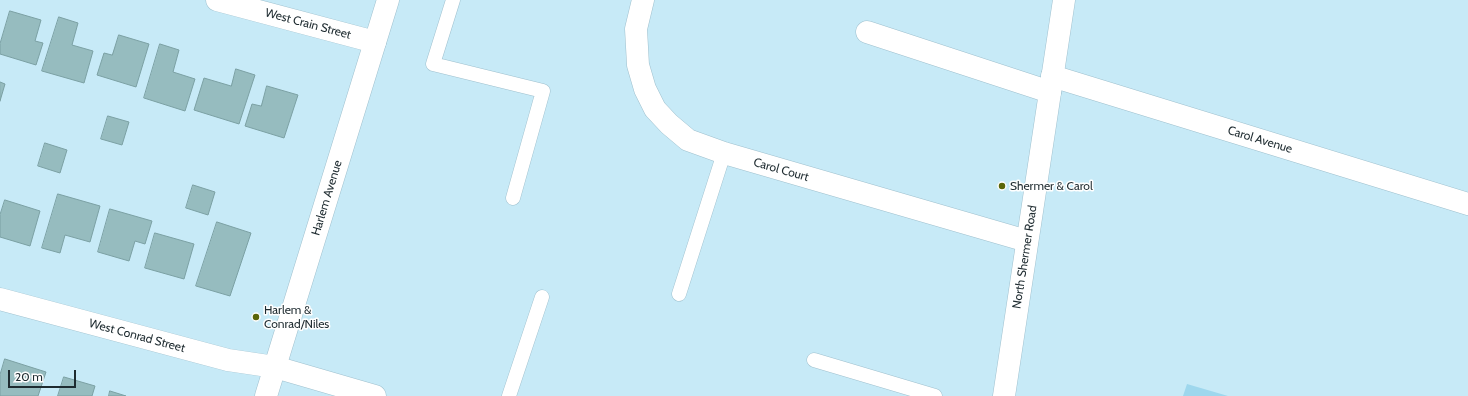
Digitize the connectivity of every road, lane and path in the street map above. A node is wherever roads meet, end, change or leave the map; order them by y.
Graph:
1 (217, 0) edge
2 (388, 0) edge
3 (453, 0) edge
4 (643, 0) edge
5 (1064, 0) edge
6 (867, 32) dead end
7 (374, 42) junction
8 (1051, 84) junction
9 (724, 153) junction
10 (513, 198) dead end
11 (1468, 204) edge
12 (1027, 241) junction
13 (679, 294) dead end
14 (542, 297) dead end
15 (0, 299) edge
16 (814, 360) dead end
17 (275, 367) junction
18 (266, 396) edge
19 (375, 396) edge
20 (509, 396) edge
21 (935, 396) edge
22 (1004, 396) edge

1 - 7 street, West Crain Street
2 - 7 street, Harlem Avenue
3 - 10 lane
4 - 9 street, Carol Court
5 - 8 street, North Shermer Road
6 - 8 street, Carol Avenue
7 - 17 street, Harlem Avenue
8 - 11 street, Carol Avenue
8 - 12 street, North Shermer Road
9 - 12 street, Carol Court
9 - 13 lane
12 - 22 street, North Shermer Road
14 - 20 lane
15 - 17 street, West Conrad Street
16 - 21 lane
17 - 18 street, Harlem Avenue
17 - 19 street, West Conrad Street

